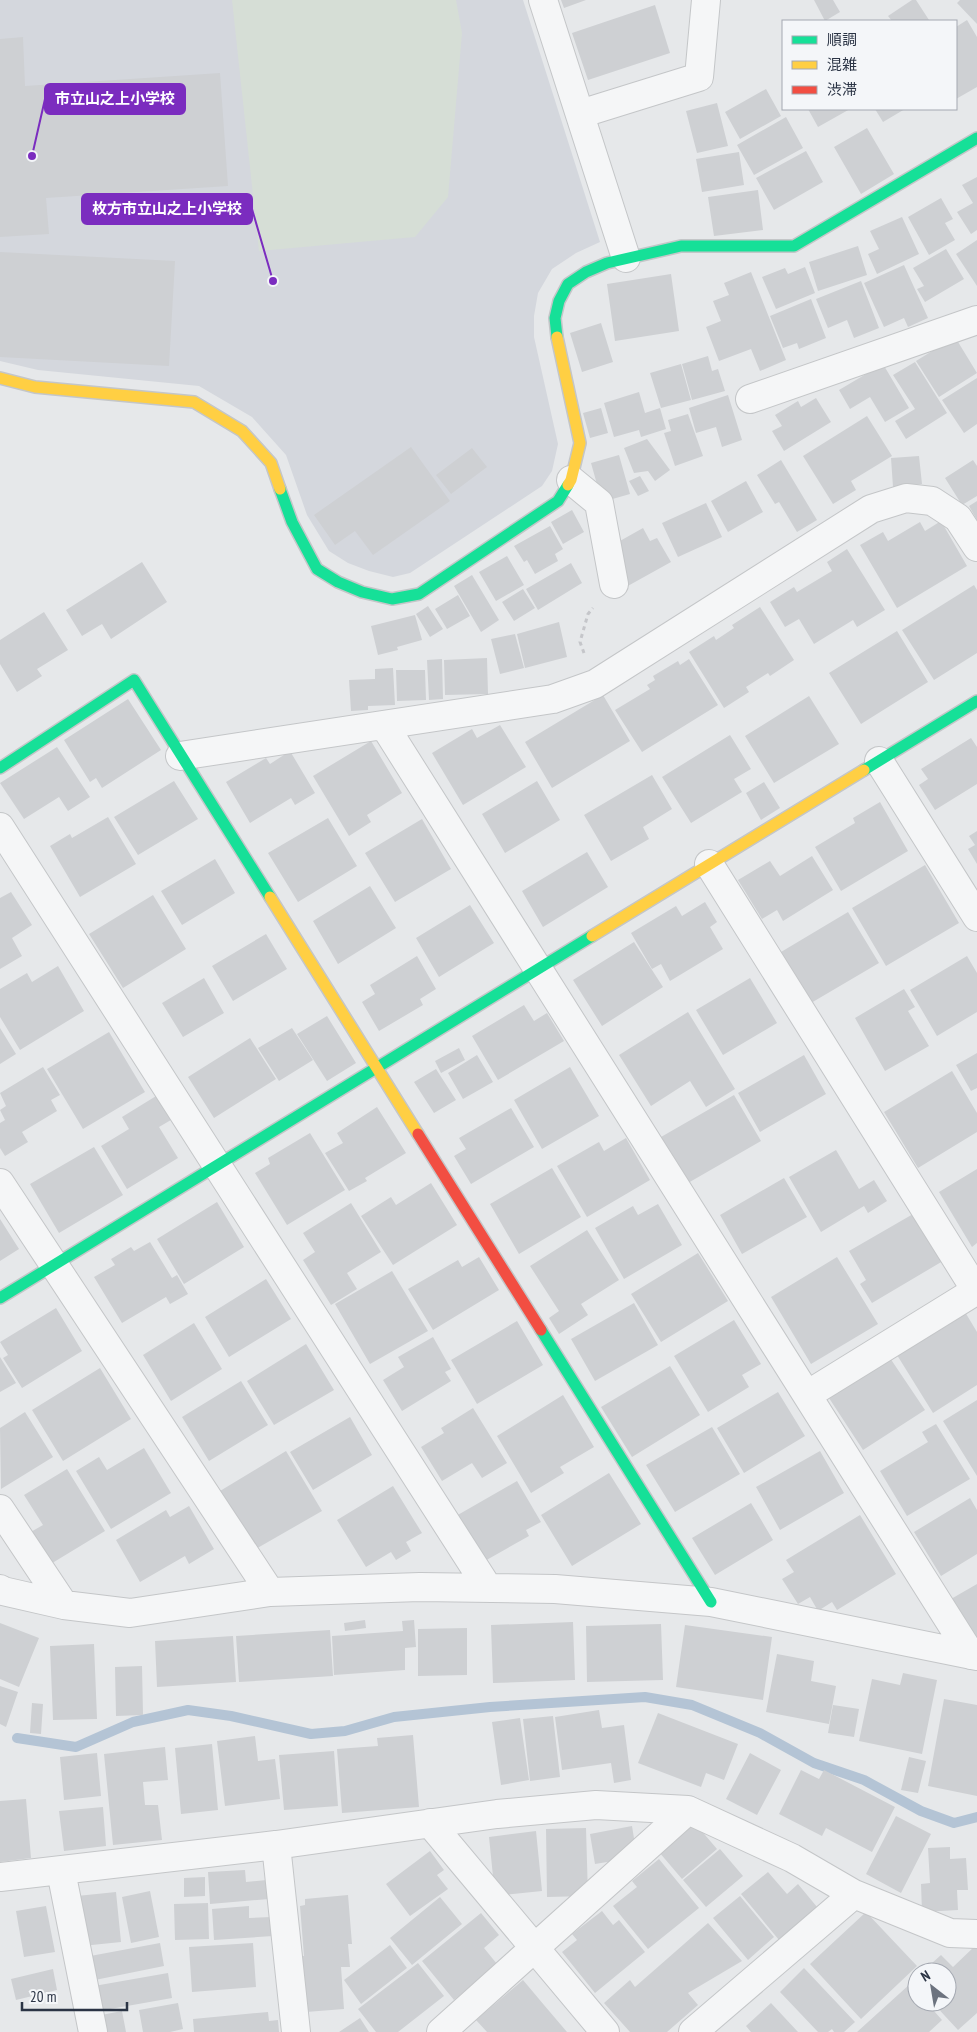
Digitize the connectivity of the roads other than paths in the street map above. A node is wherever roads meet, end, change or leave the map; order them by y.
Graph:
1 (543, 0) edge
2 (706, 0) edge
3 (580, 114) junction
4 (977, 138) edge
5 (626, 258) junction
6 (977, 320) edge
7 (0, 378) edge
8 (750, 399) dead end
9 (571, 480) junction
10 (977, 547) edge
11 (614, 584) road end
12 (977, 701) edge
13 (384, 725) junction
14 (180, 756) junction
15 (879, 761) junction
16 (0, 768) edge
17 (0, 827) edge
18 (709, 864) junction
19 (977, 917) edge
20 (538, 969) junction
21 (376, 1068) junction
22 (217, 1165) junction
23 (0, 1184) edge
24 (54, 1264) junction
25 (977, 1291) edge
26 (0, 1298) edge
27 (808, 1395) junction
28 (0, 1509) edge
29 (488, 1588) junction
30 (0, 1589) edge
31 (270, 1592) junction
32 (711, 1602) junction
33 (64, 1605) junction
34 (974, 1656) edge
35 (688, 1810) junction
36 (430, 1824) junction
37 (276, 1846) junction
38 (60, 1871) junction
39 (0, 1877) edge
40 (854, 1894) junction
41 (977, 1934) edge
42 (536, 1949) junction
43 (93, 2032) edge
44 (296, 2032) edge
45 (441, 2032) edge
46 (606, 2032) edge
47 (693, 2032) edge

1 - 3 street
2 - 3 street
3 - 5 street
4 - 5 street
5 - 9 street
6 - 8 street
7 - 9 street
9 - 11 street
10 - 13 street
12 - 15 street
13 - 14 street
13 - 20 street
14 - 16 street
14 - 21 street
15 - 18 street
15 - 19 street
17 - 22 street
18 - 20 street
18 - 25 street
20 - 21 street
20 - 27 street
21 - 22 street
21 - 32 street
22 - 24 street
22 - 29 street
23 - 24 street
24 - 26 street
24 - 31 street
25 - 27 street
27 - 34 street
28 - 33 street
29 - 31 street
29 - 32 street
30 - 33 street
31 - 33 street
32 - 34 street
35 - 36 street
35 - 40 street
35 - 42 street
36 - 37 street
36 - 42 street
37 - 38 street
37 - 44 street
38 - 39 street
38 - 43 street
40 - 41 street
40 - 47 street
42 - 45 street
42 - 46 street

